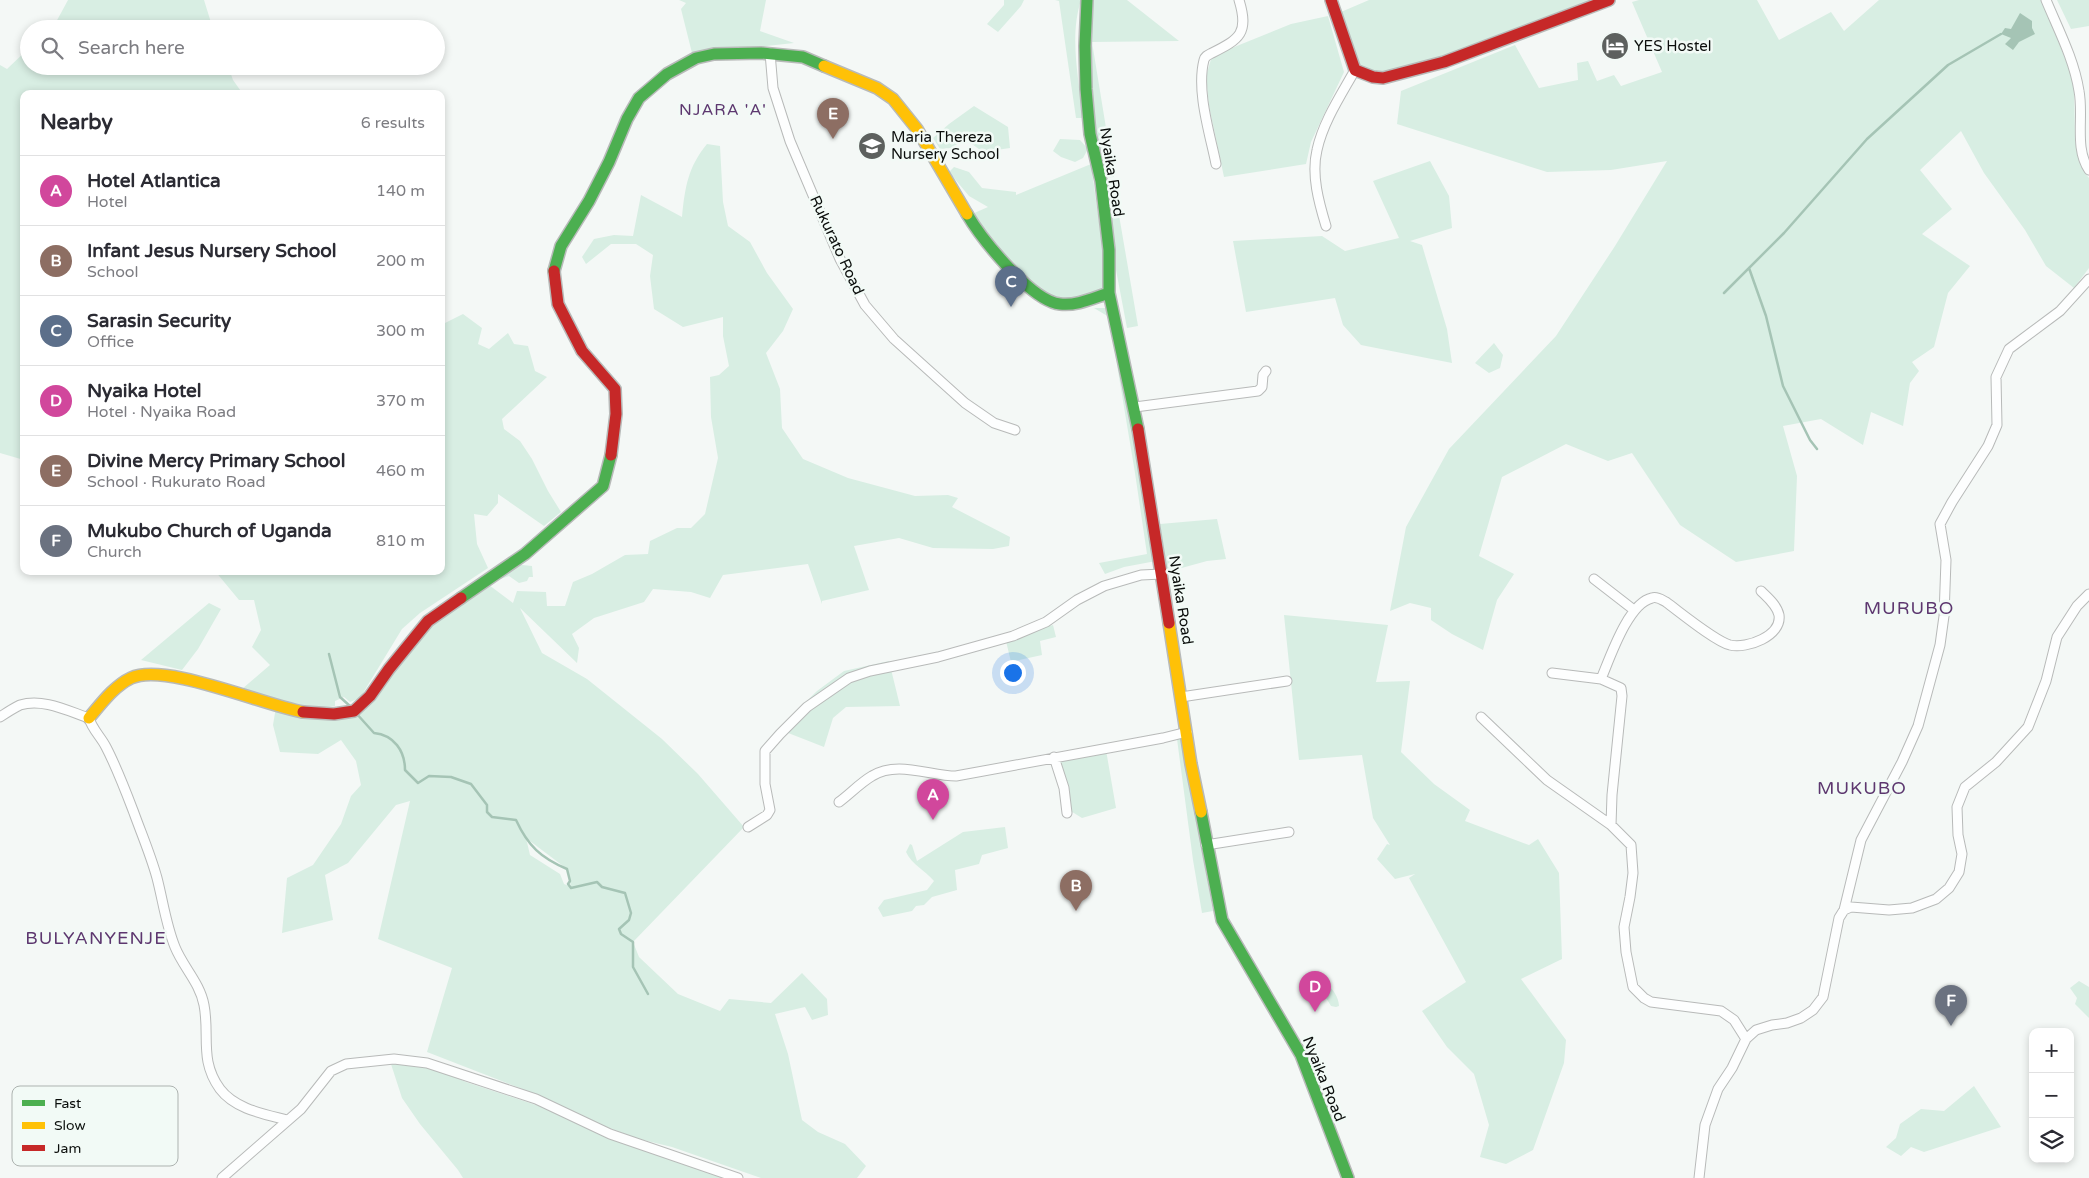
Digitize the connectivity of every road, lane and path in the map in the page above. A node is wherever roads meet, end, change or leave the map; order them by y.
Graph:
1 (1087, 0) edge
2 (1239, 0) edge
3 (1330, 0) edge
4 (1609, 0) edge
5 (2046, 0) edge
6 (770, 53) junction
7 (1355, 70) junction
8 (1216, 164) dead end
9 (2089, 170) edge
10 (1326, 226) dead end
11 (2089, 279) edge
12 (1108, 292) junction
13 (1266, 371) dead end
14 (1135, 407) junction
15 (1015, 430) dead end
16 (1162, 574) junction
17 (1594, 579) dead end
18 (1761, 591) dead end
19 (2089, 594) edge
20 (1634, 610) junction
21 (1552, 673) dead end
22 (1601, 679) junction
23 (1287, 681) dead end
24 (1181, 697) junction
25 (0, 717) edge
26 (1481, 717) dead end
27 (89, 718) junction
28 (1187, 732) junction
29 (1054, 757) junction
30 (839, 802) dead end
31 (1067, 813) dead end
32 (1611, 825) junction
33 (748, 827) dead end
34 (1289, 832) dead end
35 (1206, 845) junction
36 (1844, 910) junction
37 (1746, 1039) junction
38 (287, 1120) junction
39 (222, 1178) edge
40 (738, 1178) edge
41 (1348, 1178) edge
42 (1699, 1178) edge

1 - 12 street, Nyaika Road
2 - 8 street
3 - 7 street
4 - 7 street
5 - 9 street
6 - 12 street
6 - 15 street, Rukurato Road
6 - 27 street
7 - 10 street
11 - 36 street
12 - 14 street, Nyaika Road
13 - 14 street
14 - 16 street, Nyaika Road
16 - 24 street, Nyaika Road
16 - 33 street
17 - 20 street
18 - 20 street
19 - 36 street
20 - 22 street
21 - 22 street
22 - 32 street
23 - 24 street
24 - 28 street, Nyaika Road
25 - 27 street
26 - 32 street
27 - 38 street
28 - 29 street
28 - 35 street, Nyaika Road
29 - 30 street
29 - 31 street
32 - 37 street
34 - 35 street
35 - 41 street, Nyaika Road
36 - 37 street
37 - 42 street
38 - 39 street
38 - 40 street

